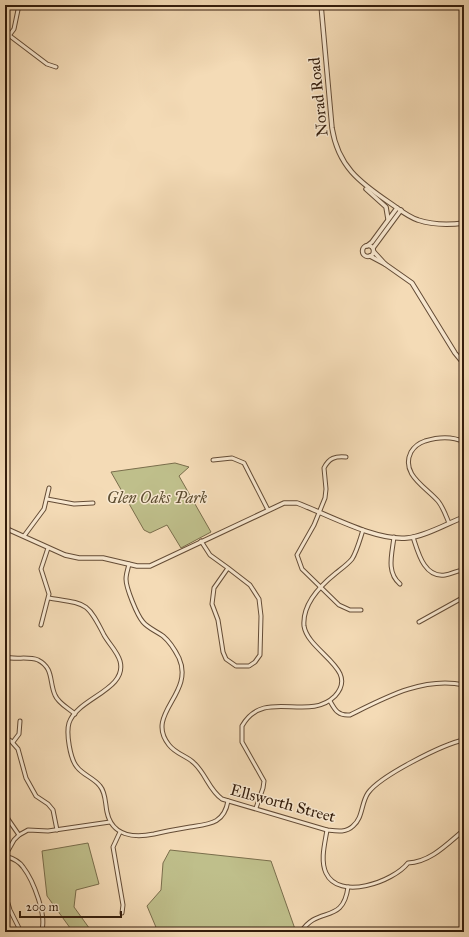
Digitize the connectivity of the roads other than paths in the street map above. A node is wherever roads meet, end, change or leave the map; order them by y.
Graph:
1 (19, 5) edge
2 (321, 5) edge
3 (10, 36) junction
4 (5, 41) edge
5 (56, 67) dead end
6 (361, 184) junction
7 (399, 209) junction
8 (388, 221) junction
9 (464, 223) edge
10 (367, 246) junction
11 (373, 250) junction
12 (370, 256) junction
13 (385, 264) junction
14 (464, 364) edge
15 (464, 442) edge
16 (346, 457) dead end
17 (213, 460) dead end
18 (49, 488) dead end
19 (47, 498) junction
20 (94, 502) dead end
21 (268, 510) junction
22 (320, 512) junction
23 (464, 517) edge
24 (449, 523) junction
25 (5, 528) edge
26 (363, 530) junction
27 (24, 536) junction
28 (394, 537) junction
29 (413, 537) junction
30 (201, 541) junction
31 (48, 548) junction
32 (129, 564) junction
33 (228, 568) junction
34 (464, 570) edge
35 (400, 584) dead end
36 (320, 587) junction
37 (464, 597) edge
38 (49, 598) junction
39 (361, 610) dead end
40 (419, 622) dead end
41 (41, 626) dead end
42 (5, 657) edge
43 (464, 685) edge
44 (330, 701) junction
45 (75, 714) junction
46 (20, 721) dead end
47 (5, 737) edge
48 (464, 740) edge
49 (13, 742) junction
50 (228, 801) junction
51 (5, 807) edge
52 (256, 808) junction
53 (6, 814) edge
54 (110, 822) junction
55 (57, 830) junction
56 (327, 830) junction
57 (464, 830) edge
58 (120, 832) junction
59 (19, 835) junction
60 (5, 856) edge
61 (348, 887) junction
62 (5, 894) edge
63 (122, 913) dead end
64 (21, 932) edge
65 (41, 932) edge
66 (301, 932) edge

1 - 3 street
2 - 6 street, Norad Road
3 - 4 street
3 - 5 street
6 - 7 street, Norad Road
6 - 8 street
7 - 8 street
7 - 9 street, Norad Road
7 - 11 street
8 - 10 street
10 - 11 street
10 - 12 street
11 - 12 street
11 - 13 street
12 - 13 street
13 - 14 street
15 - 24 street
16 - 22 street
17 - 21 street
18 - 19 street
19 - 20 street
19 - 27 street
21 - 22 street
21 - 30 street
22 - 26 street
22 - 36 street
23 - 24 street
24 - 29 street
25 - 27 street
26 - 28 street
26 - 36 street
27 - 31 street
28 - 29 street
28 - 35 street
29 - 34 street
30 - 32 street
30 - 33 street
31 - 32 street
31 - 38 street
32 - 50 street, Ellsworth Street
33 - 33 street
36 - 39 street
36 - 44 street
37 - 40 street
38 - 41 street
38 - 45 street
42 - 45 street
43 - 44 street
44 - 52 street
45 - 54 street
46 - 49 street
47 - 49 street
48 - 56 street, Ellsworth Street
49 - 55 street
50 - 52 street, Ellsworth Street
50 - 58 street
51 - 53 street
52 - 56 street, Ellsworth Street
53 - 59 street
54 - 55 street
54 - 58 street
55 - 59 street
56 - 61 street
57 - 61 street
58 - 63 street
59 - 60 street
60 - 65 street
61 - 66 street
62 - 64 street

